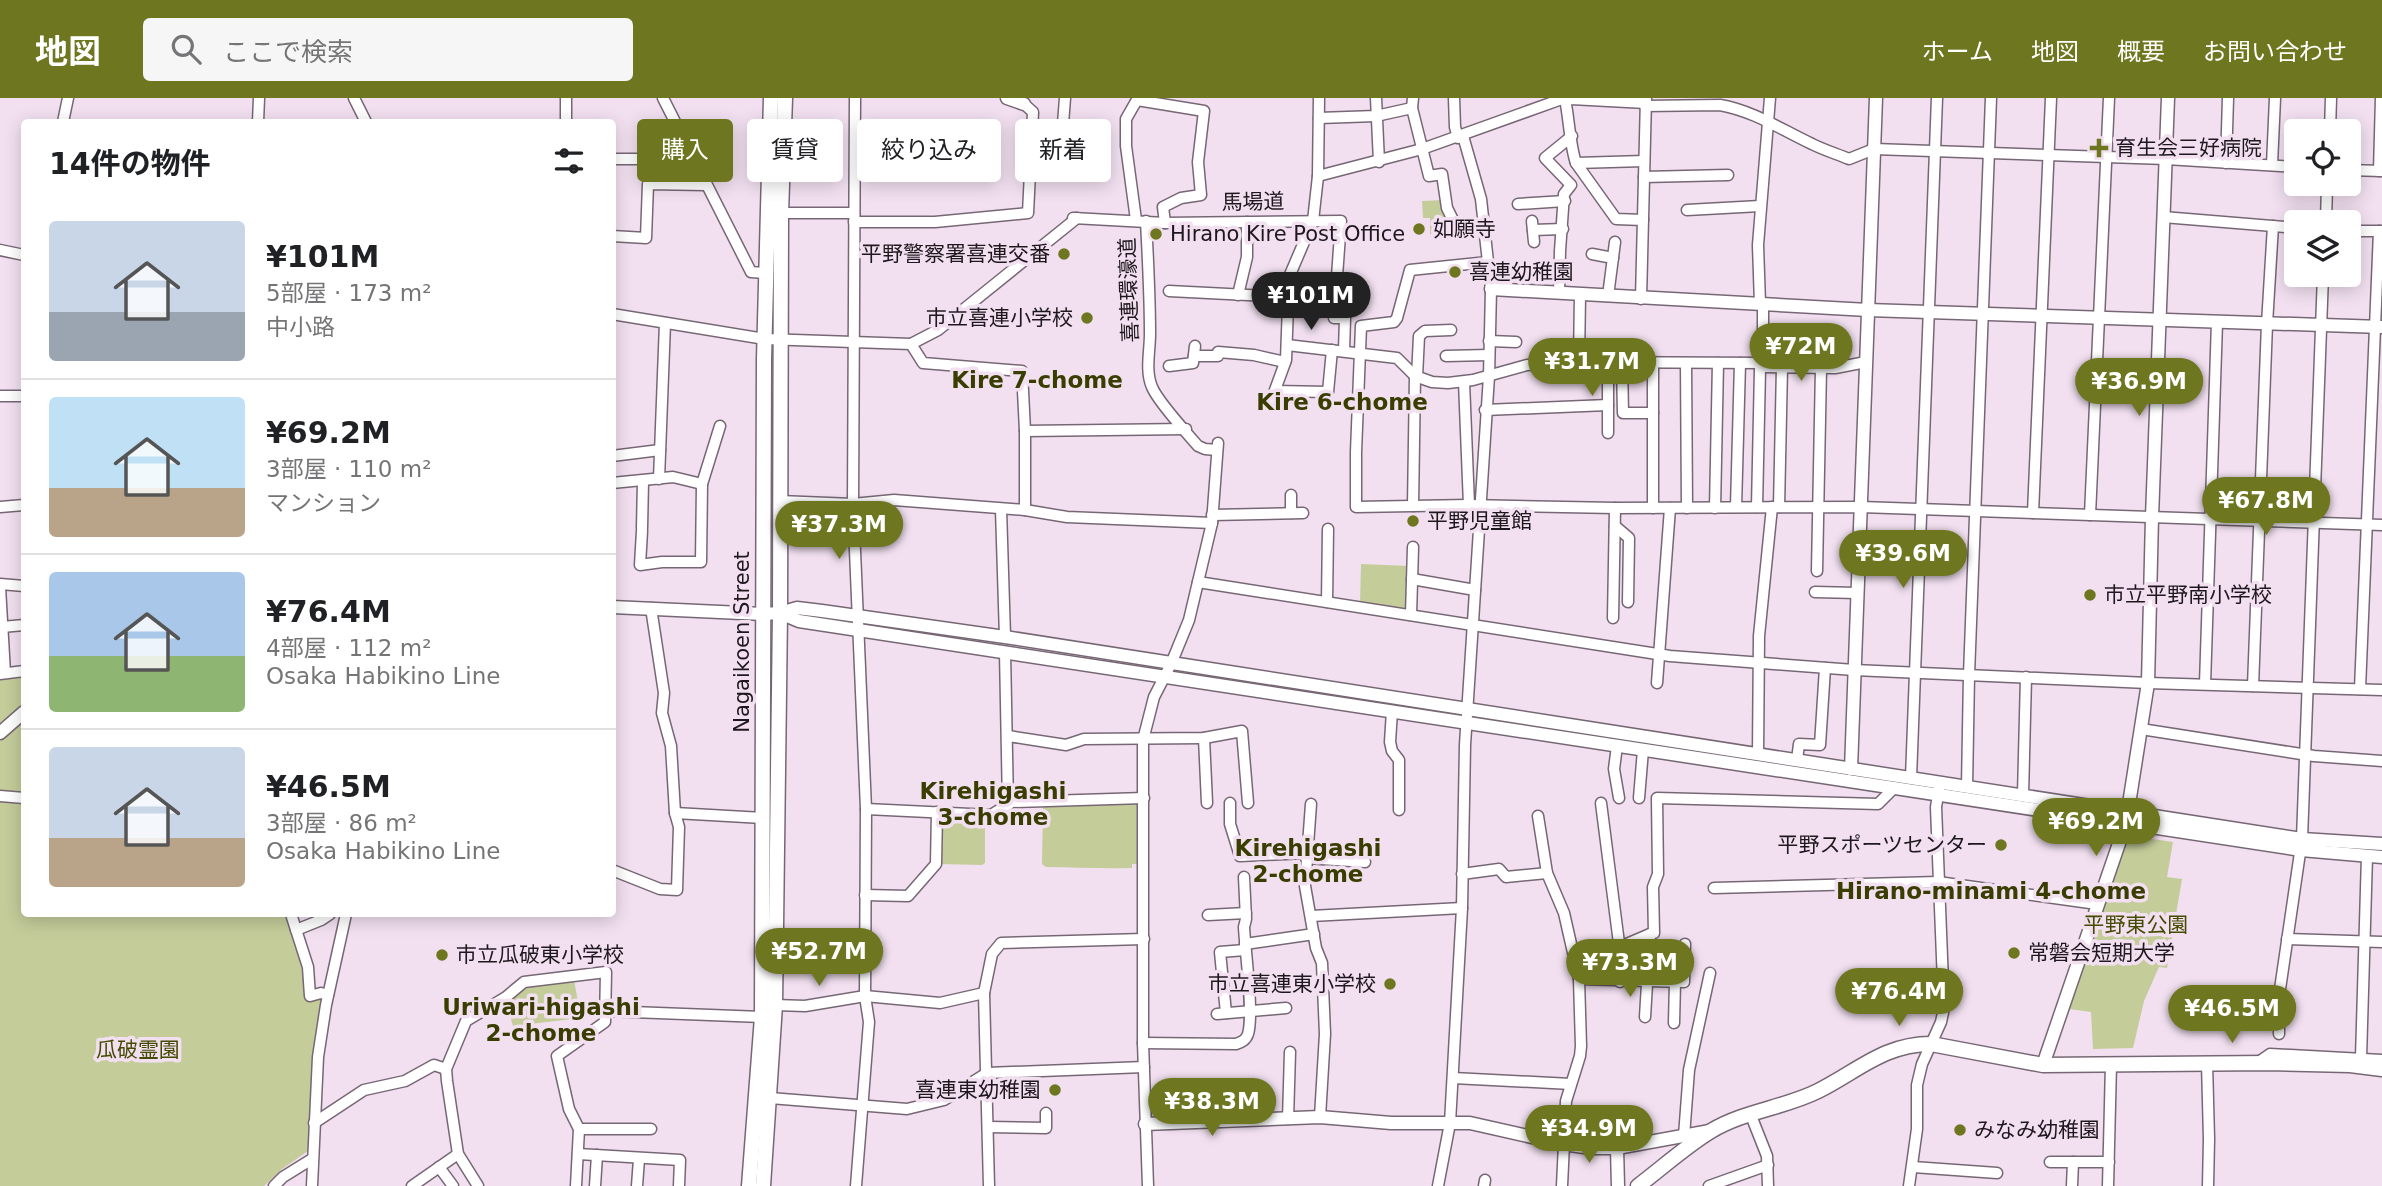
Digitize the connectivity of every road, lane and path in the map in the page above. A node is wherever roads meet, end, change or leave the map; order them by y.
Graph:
1 (68, 98) edge
2 (259, 98) edge
3 (355, 98) edge
4 (566, 98) edge
5 (663, 98) edge
6 (771, 98) edge
7 (785, 98) edge
8 (855, 98) edge
9 (1007, 98) edge
10 (1065, 98) edge
11 (1319, 98) edge
12 (1376, 98) edge
13 (1454, 98) edge
14 (1770, 98) edge
15 (1876, 98) edge
16 (1937, 98) edge
17 (1992, 98) edge
18 (2051, 98) edge
19 (2109, 98) edge
20 (2168, 98) edge
21 (2228, 98) edge
22 (2275, 98) edge
23 (2331, 98) edge
24 (2381, 98) edge
25 (1138, 99) edge
26 (1561, 99) edge
27 (1646, 102) edge
28 (1728, 102) edge
29 (1413, 103) edge
30 (1024, 104) joint
31 (1376, 116) junction
32 (1319, 118) junction
33 (64, 119) edge
34 (258, 119) edge
35 (365, 119) edge
36 (566, 119) edge
37 (674, 119) edge
38 (1063, 119) edge
39 (2330, 119) edge
40 (1768, 121) junction
41 (1572, 136) junction
42 (1461, 137) junction
43 (1422, 149) junction
44 (1874, 149) junction
45 (1936, 151) junction
46 (1990, 153) junction
47 (2050, 155) junction
48 (2107, 157) junction
49 (616, 159) edge
50 (637, 159) edge
51 (2166, 159) junction
52 (1644, 161) junction
53 (1379, 162) junction
54 (1576, 163) junction
55 (2226, 163) junction
56 (2272, 165) junction
57 (2284, 166) edge
58 (2361, 170) edge
59 (2381, 171) edge
60 (1728, 175) dead end
61 (1318, 176) junction
62 (1644, 177) junction
63 (705, 182) edge
64 (706, 185) junction
65 (1565, 201) junction
66 (1518, 204) dead end
67 (1760, 206) junction
68 (1687, 210) dead end
69 (781, 213) junction
70 (854, 217) junction
71 (2163, 217) junction
72 (1643, 220) junction
73 (1141, 221) junction
74 (1314, 221) junction
75 (1247, 222) junction
76 (1454, 222) dead end
77 (1165, 223) junction
78 (2273, 226) junction
79 (2284, 227) edge
80 (1563, 229) junction
81 (1533, 231) dead end
82 (2361, 231) edge
83 (2380, 231) edge
84 (616, 236) edge
85 (1615, 242) dead end
86 (0, 250) edge
87 (21, 254) edge
88 (1592, 254) dead end
89 (1613, 258) junction
90 (1488, 262) junction
91 (765, 273) junction
92 (2323, 287) edge
93 (1491, 289) junction
94 (1169, 291) dead end
95 (1559, 293) junction
96 (1238, 295) junction
97 (1580, 295) junction
98 (1608, 296) junction
99 (1288, 297) junction
100 (1641, 299) junction
101 (1762, 304) junction
102 (1868, 310) junction
103 (1928, 312) junction
104 (1984, 314) junction
105 (616, 315) edge
106 (2042, 316) junction
107 (2100, 318) junction
108 (2160, 320) junction
109 (2217, 322) junction
110 (665, 323) junction
111 (2267, 324) junction
112 (2321, 326) junction
113 (2378, 327) edge
114 (1451, 330) dead end
115 (772, 340) junction
116 (853, 341) junction
117 (1489, 341) junction
118 (1516, 342) dead end
119 (911, 344) junction
120 (1287, 345) junction
121 (1332, 350) junction
122 (1344, 351) junction
123 (1359, 352) junction
124 (1489, 355) junction
125 (1446, 356) dead end
126 (1285, 362) junction
127 (1579, 362) junction
128 (1608, 362) junction
129 (1866, 362) junction
130 (1653, 363) junction
131 (1686, 363) junction
132 (1718, 363) junction
133 (1740, 363) junction
134 (1622, 364) junction
135 (1763, 365) junction
136 (1169, 366) dead end
137 (1782, 367) junction
138 (1821, 368) junction
139 (1489, 376) junction
140 (1416, 377) junction
141 (1464, 382) junction
142 (0, 396) edge
143 (21, 396) edge
144 (1608, 405) junction
145 (1485, 410) junction
146 (1653, 414) junction
147 (720, 426) dead end
148 (1186, 429) junction
149 (1025, 431) junction
150 (1608, 433) dead end
151 (660, 450) junction
152 (616, 456) edge
153 (659, 479) junction
154 (643, 481) junction
155 (616, 484) edge
156 (702, 484) junction
157 (1291, 495) dead end
158 (779, 502) junction
159 (853, 504) junction
160 (21, 505) edge
161 (1475, 505) junction
162 (1413, 506) junction
163 (1757, 507) junction
164 (1775, 507) junction
165 (1817, 507) junction
166 (1861, 507) junction
167 (0, 508) edge
168 (1615, 508) junction
169 (1653, 508) junction
170 (1670, 508) junction
171 (1687, 508) junction
172 (1715, 508) junction
173 (1736, 508) junction
174 (1001, 509) junction
175 (1922, 509) junction
176 (1024, 510) junction
177 (1975, 511) junction
178 (1291, 513) junction
179 (1303, 513) dead end
180 (2033, 513) junction
181 (2091, 515) junction
182 (2152, 517) junction
183 (1212, 519) junction
184 (2209, 519) junction
185 (2259, 521) junction
186 (2314, 523) junction
187 (2367, 525) junction
188 (2382, 525) edge
189 (1615, 526) junction
190 (1328, 529) dead end
191 (1413, 547) dead end
192 (1817, 570) dead end
193 (1412, 579) junction
194 (1198, 582) junction
195 (21, 586) edge
196 (0, 588) edge
197 (1475, 590) junction
198 (1815, 592) dead end
199 (1857, 593) junction
200 (1327, 602) junction
201 (1628, 602) dead end
202 (616, 607) edge
203 (651, 608) junction
204 (780, 613) junction
205 (763, 614) junction
206 (1411, 615) junction
207 (1613, 618) dead end
208 (858, 623) junction
209 (21, 625) edge
210 (1473, 625) junction
211 (1, 626) edge
212 (1005, 637) junction
213 (1005, 652) junction
214 (1660, 654) junction
215 (1759, 663) junction
216 (1825, 668) junction
217 (1168, 670) junction
218 (1854, 670) junction
219 (21, 671) edge
220 (2, 673) edge
221 (1915, 673) junction
222 (1969, 675) junction
223 (2026, 677) junction
224 (1657, 683) dead end
225 (2148, 683) junction
226 (2205, 684) junction
227 (2253, 686) junction
228 (2307, 687) junction
229 (2360, 689) junction
230 (2382, 690) edge
231 (1392, 711) junction
232 (21, 715) edge
233 (1468, 716) junction
234 (2141, 729) junction
235 (0, 733) edge
236 (1008, 736) junction
237 (1204, 737) junction
238 (1143, 740) junction
239 (1617, 746) junction
240 (1643, 750) junction
241 (1739, 751) junction
242 (1758, 754) junction
243 (2304, 754) junction
244 (1797, 761) junction
245 (2382, 761) edge
246 (1735, 765) junction
247 (1851, 769) junction
248 (1910, 778) junction
249 (1967, 786) junction
250 (1893, 789) junction
251 (1939, 789) junction
252 (2023, 795) junction
253 (0, 796) edge
254 (21, 798) edge
255 (1144, 798) junction
256 (1619, 798) dead end
257 (1639, 798) dead end
258 (1207, 803) dead end
259 (1230, 803) dead end
260 (1248, 803) dead end
261 (1601, 803) dead end
262 (1008, 804) junction
263 (1311, 804) dead end
264 (866, 809) junction
265 (1399, 810) dead end
266 (937, 812) junction
267 (675, 813) junction
268 (1538, 816) dead end
269 (2127, 817) junction
270 (763, 818) junction
271 (2382, 844) edge
272 (2301, 845) junction
273 (1306, 855) junction
274 (2367, 856) junction
275 (2382, 857) edge
276 (1365, 862) dead end
277 (616, 872) edge
278 (1547, 873) junction
279 (1462, 874) junction
280 (1244, 877) dead end
281 (1938, 881) junction
282 (1714, 888) dead end
283 (865, 895) junction
284 (2097, 904) junction
285 (1462, 908) junction
286 (1246, 913) junction
287 (1208, 915) dead end
288 (1311, 916) junction
289 (292, 917) edge
290 (326, 917) edge
291 (345, 917) edge
292 (296, 930) junction
293 (1314, 934) junction
294 (1650, 934) junction
295 (1144, 939) junction
296 (2287, 939) junction
297 (2366, 941) junction
298 (2382, 942) edge
299 (1685, 944) dead end
300 (1618, 946) junction
301 (1245, 947) junction
302 (1575, 966) junction
303 (1710, 973) dead end
304 (1579, 979) junction
305 (1620, 982) junction
306 (1647, 982) junction
307 (1675, 982) junction
308 (984, 993) junction
309 (328, 995) junction
310 (865, 996) junction
311 (775, 1005) junction
312 (1286, 1008) dead end
313 (606, 1011) junction
314 (1249, 1011) junction
315 (762, 1017) junction
316 (1645, 1017) dead end
317 (1674, 1023) dead end
318 (2279, 1034) dead end
319 (1143, 1043) junction
320 (1931, 1044) junction
321 (1290, 1052) dead end
322 (2361, 1058) junction
323 (2382, 1060) edge
324 (2207, 1063) junction
325 (2257, 1063) junction
326 (2111, 1064) junction
327 (2043, 1065) junction
328 (1144, 1067) junction
329 (446, 1069) junction
330 (2382, 1069) edge
331 (987, 1073) junction
332 (1453, 1078) junction
333 (1571, 1084) junction
334 (770, 1098) junction
335 (861, 1105) junction
336 (1046, 1113) dead end
337 (1750, 1113) junction
338 (1320, 1117) junction
339 (1288, 1119) junction
340 (314, 1123) junction
341 (1450, 1123) junction
342 (1145, 1124) junction
343 (989, 1127) junction
344 (579, 1129) junction
345 (651, 1129) dead end
346 (1712, 1130) junction
347 (1684, 1136) junction
348 (1563, 1144) junction
349 (1617, 1148) junction
350 (457, 1154) junction
351 (578, 1154) junction
352 (597, 1155) junction
353 (312, 1159) junction
354 (639, 1159) junction
355 (2050, 1162) dead end
356 (2073, 1162) junction
357 (2109, 1162) junction
358 (1768, 1165) junction
359 (439, 1167) junction
360 (1913, 1167) junction
361 (1997, 1172) dead end
362 (274, 1186) edge
363 (312, 1186) edge
364 (412, 1186) edge
365 (453, 1186) edge
366 (478, 1186) edge
367 (576, 1186) edge
368 (595, 1186) edge
369 (637, 1186) edge
370 (679, 1186) edge
371 (749, 1186) edge
372 (763, 1186) edge
373 (856, 1186) edge
374 (989, 1186) edge
375 (1148, 1186) edge
376 (1438, 1186) edge
377 (1562, 1186) edge
378 (1618, 1186) edge
379 (1638, 1186) edge
380 (1709, 1186) edge
381 (1768, 1186) edge
382 (1909, 1186) edge
383 (2072, 1186) edge
384 (2108, 1186) edge
385 (2208, 1186) edge

1 - 33 street
2 - 34 street
3 - 35 street
4 - 36 street
5 - 37 street
6 - 91 main road, Nagaikoen Street
7 - 69 main road, Nagaikoen Street
8 - 70 street
9 - 30 street
10 - 38 street
11 - 32 street
12 - 31 street
13 - 42 street
14 - 40 street
15 - 44 street
16 - 45 street
17 - 46 street
18 - 47 street
19 - 48 street
20 - 51 street
21 - 55 street
22 - 56 street
23 - 39 street
24 - 59 street
25 - 73 street, 喜連環濠道
25 - 77 street
26 - 27 street
26 - 41 street
26 - 42 street
27 - 28 street
27 - 52 street
28 - 40 street
29 - 31 street
29 - 43 street
30 - 70 street
31 - 32 street
31 - 53 street
32 - 61 street
40 - 44 street
40 - 67 street
41 - 54 street
41 - 65 street
42 - 43 street
42 - 90 street
43 - 53 street
43 - 76 street
44 - 45 street
44 - 102 street
45 - 46 street
45 - 103 street
46 - 47 street
46 - 104 street
47 - 48 street
47 - 106 street
48 - 51 street
48 - 107 street
49 - 50 street
51 - 55 street
51 - 71 street
52 - 54 street
52 - 62 street
53 - 61 street
54 - 72 street
55 - 56 street
56 - 57 street
58 - 59 street
60 - 62 street
61 - 74 street
62 - 72 street
63 - 64 street
64 - 84 street
64 - 91 street
65 - 66 street
65 - 80 street
67 - 68 street
67 - 101 street
69 - 70 street
69 - 115 main road, Nagaikoen Street
70 - 116 street
71 - 78 street
71 - 108 street
72 - 100 street
73 - 77 street, 馬場道
73 - 119 street, 馬場道
73 - 148 street, 喜連環濠道
74 - 75 street, 馬場道
74 - 99 street
74 - 122 street, 馬場道
75 - 77 street, 馬場道
75 - 96 street
78 - 79 street
78 - 111 street
80 - 81 street
80 - 95 street
82 - 83 street
83 - 113 street
85 - 89 street
86 - 87 street
88 - 89 street
89 - 98 street
90 - 93 street
90 - 123 street
91 - 115 main road, Nagaikoen Street
92 - 112 street
93 - 95 street
93 - 117 street
94 - 96 street
95 - 97 street
96 - 99 street
97 - 98 street
97 - 127 street
98 - 100 street
99 - 120 street
100 - 101 street
101 - 102 street
101 - 135 street
102 - 103 street
102 - 129 street
103 - 104 street
103 - 175 street
104 - 106 street
104 - 177 street
105 - 110 street
106 - 107 street
106 - 180 street
107 - 108 street
107 - 181 street
108 - 109 street
108 - 182 street
109 - 111 street
109 - 184 street
110 - 115 street
110 - 151 street
111 - 112 street
111 - 185 street
112 - 113 street
112 - 186 street
113 - 187 street
114 - 140 street
115 - 116 street
115 - 158 main road, Nagaikoen Street
115 - 205 main road, Nagaikoen Street
116 - 119 street
116 - 159 street
117 - 118 street
117 - 124 street
119 - 149 street
120 - 121 street
120 - 126 street
121 - 122 street
121 - 126 street
122 - 123 street
123 - 140 street
123 - 162 street
124 - 125 street
124 - 139 street
126 - 136 street
127 - 128 street
127 - 139 street
128 - 134 street
128 - 144 street
129 - 138 street
129 - 166 street
130 - 131 street
130 - 134 street
130 - 146 street
131 - 132 street
131 - 171 street
132 - 133 street
132 - 172 street
133 - 135 street
133 - 173 street
134 - 146 street
135 - 137 street
135 - 163 street
137 - 138 street
137 - 164 street
138 - 165 street
139 - 141 street
139 - 145 street
140 - 141 street
140 - 162 street
141 - 161 street
142 - 143 street
144 - 145 street
144 - 150 street
145 - 161 street
146 - 169 street
147 - 156 street
148 - 149 street
148 - 183 street, 喜連環濠道
149 - 176 street
151 - 152 street
151 - 153 street
153 - 154 street
153 - 156 street
154 - 155 street
154 - 156 street
157 - 178 street
158 - 159 street
158 - 204 main road, Nagaikoen Street
159 - 174 street
159 - 208 street
160 - 167 street
161 - 162 street
161 - 168 street
161 - 197 street
163 - 164 street
163 - 173 street
164 - 165 street
164 - 215 street
165 - 166 street
165 - 192 street
166 - 175 street
166 - 199 street
168 - 169 street
168 - 189 street
169 - 170 street
170 - 171 street
170 - 214 street
171 - 172 street
172 - 173 street
174 - 176 street
174 - 212 street
175 - 177 street
175 - 221 street
176 - 183 street
177 - 180 street
177 - 222 street
178 - 179 street
178 - 183 street
180 - 181 street
181 - 182 street
182 - 184 street
182 - 225 street
183 - 194 street
184 - 185 street
184 - 226 street
185 - 186 street
185 - 227 street
186 - 187 street
186 - 228 street
187 - 188 street
187 - 229 street
189 - 201 street
189 - 207 street
190 - 200 street
191 - 193 street
193 - 197 street
193 - 206 street
194 - 200 street
194 - 217 street
195 - 196 street
196 - 211 street
197 - 210 street
198 - 199 street
199 - 218 street
200 - 206 street
202 - 203 street
203 - 205 street
203 - 267 street
204 - 205 street
204 - 208 street
204 - 311 main road, Nagaikoen Street
205 - 270 main road, Nagaikoen Street
206 - 210 street
208 - 212 street
208 - 213 street
208 - 264 street
209 - 211 street
210 - 214 street
210 - 233 street
211 - 220 street
212 - 217 street
213 - 217 street
213 - 236 street
214 - 215 street
214 - 224 street
215 - 216 street
215 - 242 street
216 - 218 street
216 - 244 street
217 - 231 street
217 - 233 street
217 - 238 street
218 - 221 street
218 - 247 street
219 - 220 street
221 - 222 street
221 - 248 street
222 - 223 street
222 - 249 street
223 - 225 street
223 - 252 street
225 - 226 street
225 - 234 street
226 - 227 street
227 - 228 street
228 - 229 street
228 - 243 street
229 - 230 street
231 - 233 street
231 - 265 street
232 - 235 street
233 - 239 street
233 - 241 street
233 - 279 street
234 - 243 street
234 - 269 street
236 - 238 street
236 - 262 street
237 - 238 street
237 - 258 street
237 - 260 street
238 - 255 street
239 - 240 street
239 - 256 street
240 - 246 street
240 - 257 street
241 - 242 street
241 - 246 street
242 - 244 street
243 - 245 street
243 - 272 street
244 - 247 street
246 - 250 street
247 - 248 street
248 - 251 street
249 - 251 street
249 - 252 street
250 - 251 street
250 - 294 street
251 - 269 street
251 - 281 street
252 - 269 street
253 - 254 street
255 - 262 street
255 - 295 street
259 - 273 street
261 - 300 street
262 - 266 street
263 - 273 street
264 - 266 street
264 - 283 street
266 - 283 street
267 - 270 street
267 - 277 street
268 - 278 street
269 - 272 street
269 - 284 street
270 - 315 main road, Nagaikoen Street
271 - 272 street
272 - 274 street
272 - 296 street
273 - 276 street
273 - 288 street
274 - 275 street
274 - 297 street
278 - 279 street
278 - 302 street
279 - 285 street
280 - 286 street
281 - 282 street
281 - 284 street
281 - 320 street
283 - 310 street
284 - 327 street
285 - 288 street
285 - 332 street
286 - 287 street
286 - 301 street
288 - 293 street
289 - 292 street
290 - 292 street
291 - 309 street
292 - 309 street
293 - 301 street
293 - 338 street
294 - 300 street
294 - 306 street
295 - 308 street
295 - 319 street
296 - 297 street
296 - 318 street
297 - 298 street
297 - 322 street
299 - 307 street
300 - 302 street
300 - 305 street
301 - 314 street
301 - 314 street
302 - 304 street
303 - 347 street
304 - 305 street
304 - 333 street
305 - 306 street
306 - 307 street
306 - 316 street
307 - 317 street
308 - 310 street
308 - 331 street
309 - 340 street
310 - 311 street
310 - 335 street
311 - 334 main road, Nagaikoen Street
312 - 314 street
313 - 315 street
313 - 329 street
313 - 344 street
314 - 319 street
315 - 371 main road, Nagaikoen Street
319 - 328 street
320 - 327 main road
320 - 337 main road
320 - 360 street
321 - 339 street
322 - 323 street
322 - 325 street
324 - 325 main road
324 - 326 main road
324 - 385 street
325 - 330 main road
326 - 327 main road
326 - 357 street
328 - 331 street
328 - 342 street
329 - 340 street
329 - 350 street
331 - 335 street
331 - 343 street
332 - 333 street
332 - 341 street
333 - 348 street
334 - 335 street
334 - 372 main road, Nagaikoen Street
335 - 373 street
336 - 343 street
337 - 346 main road
337 - 358 street
338 - 339 street
338 - 341 street
339 - 342 street
340 - 353 street
341 - 348 street
341 - 376 street
342 - 375 street
343 - 374 street
344 - 345 street
344 - 351 street
346 - 347 street
346 - 379 main road
347 - 349 street
348 - 349 street
348 - 377 street
349 - 378 street
350 - 359 street
350 - 366 street
351 - 352 street
351 - 367 street
352 - 354 street
352 - 368 street
353 - 362 street
353 - 363 street
354 - 369 street
354 - 370 street
355 - 356 street
356 - 357 street
356 - 383 street
357 - 384 street
358 - 380 street
358 - 381 street
359 - 364 street
359 - 365 street
360 - 361 street
360 - 382 street

